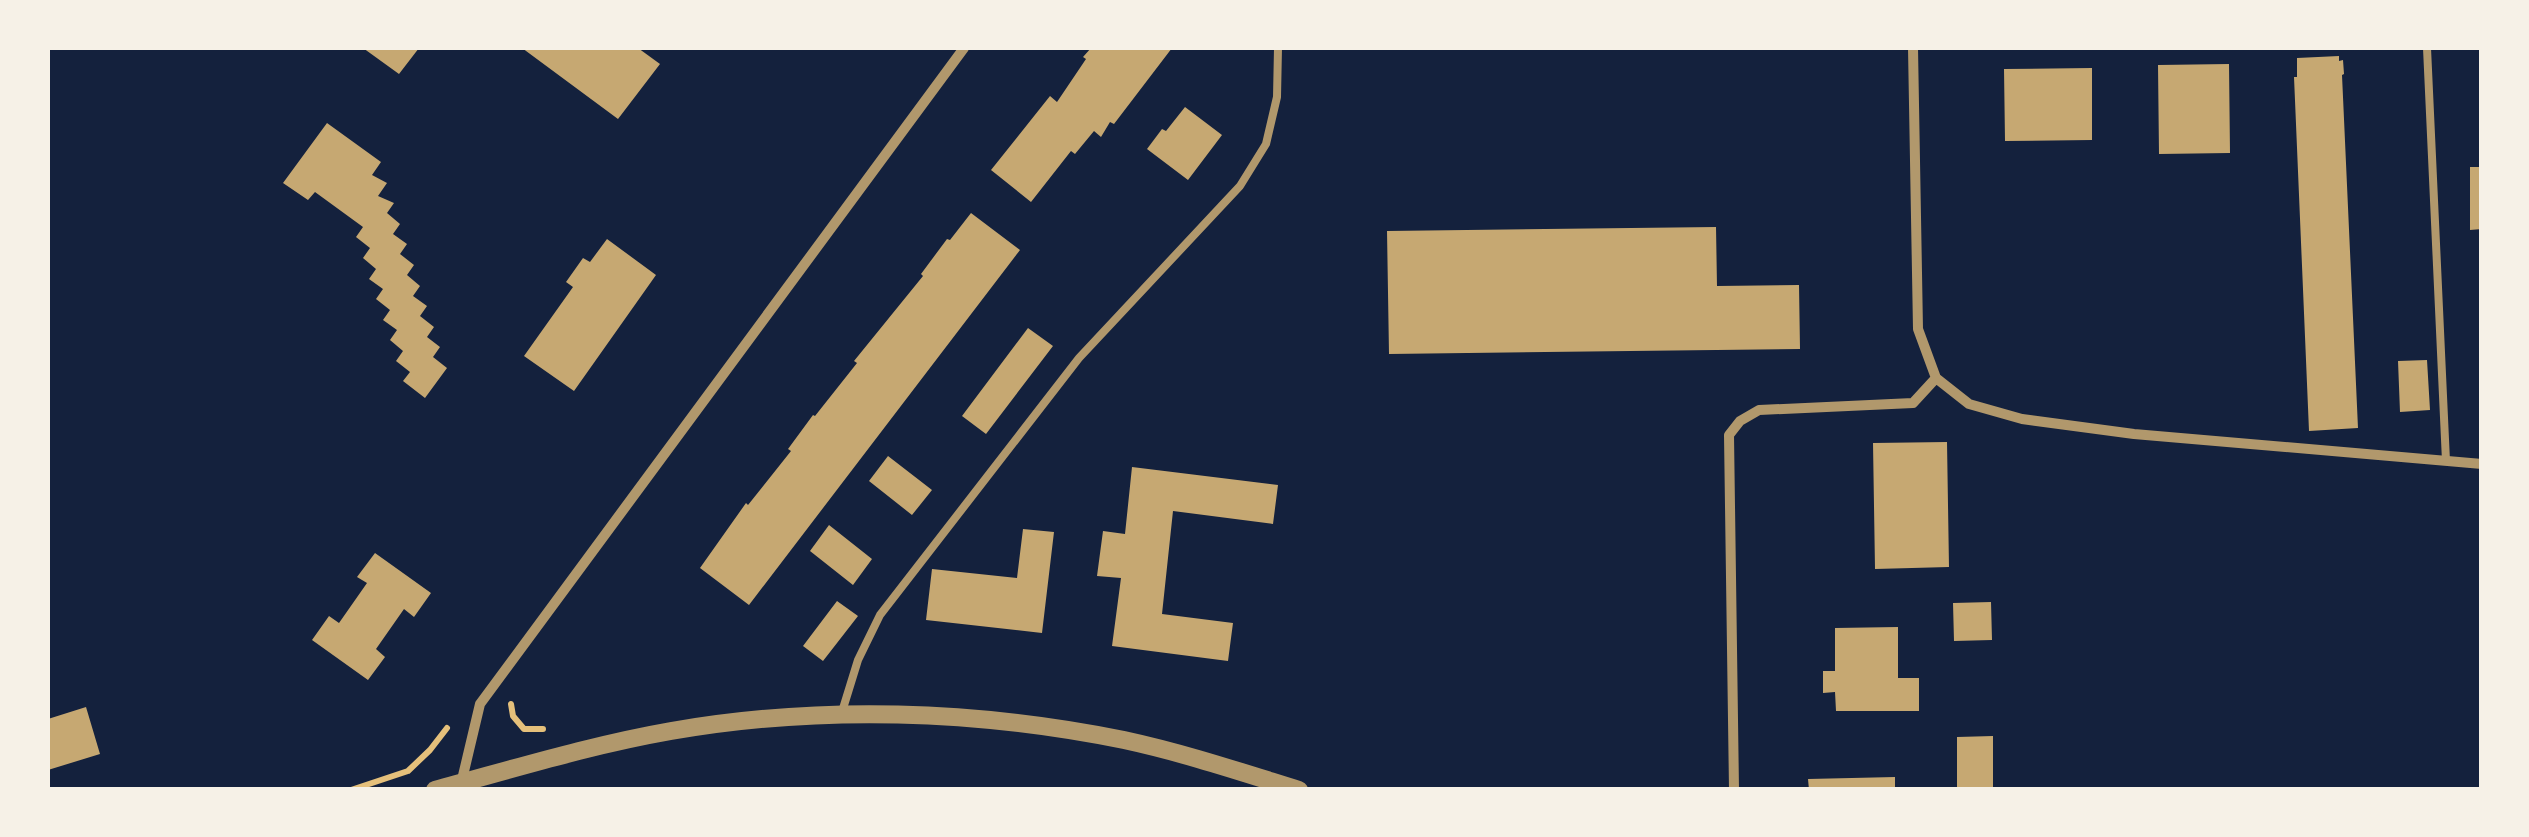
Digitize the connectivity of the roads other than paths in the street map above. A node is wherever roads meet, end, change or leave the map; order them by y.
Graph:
1 (964, 48) edge
2 (1278, 48) edge
3 (1913, 48) edge
4 (2427, 48) edge
5 (1936, 378) junction
6 (2446, 460) junction
7 (2482, 464) edge
8 (841, 716) junction
9 (461, 786) edge
10 (435, 790) edge
11 (1300, 790) edge
12 (1734, 790) edge

1 - 9 street
2 - 8 lane
3 - 5 street
4 - 6 lane
5 - 6 street
5 - 12 street
6 - 7 street
8 - 9 street
8 - 11 street
9 - 10 street

